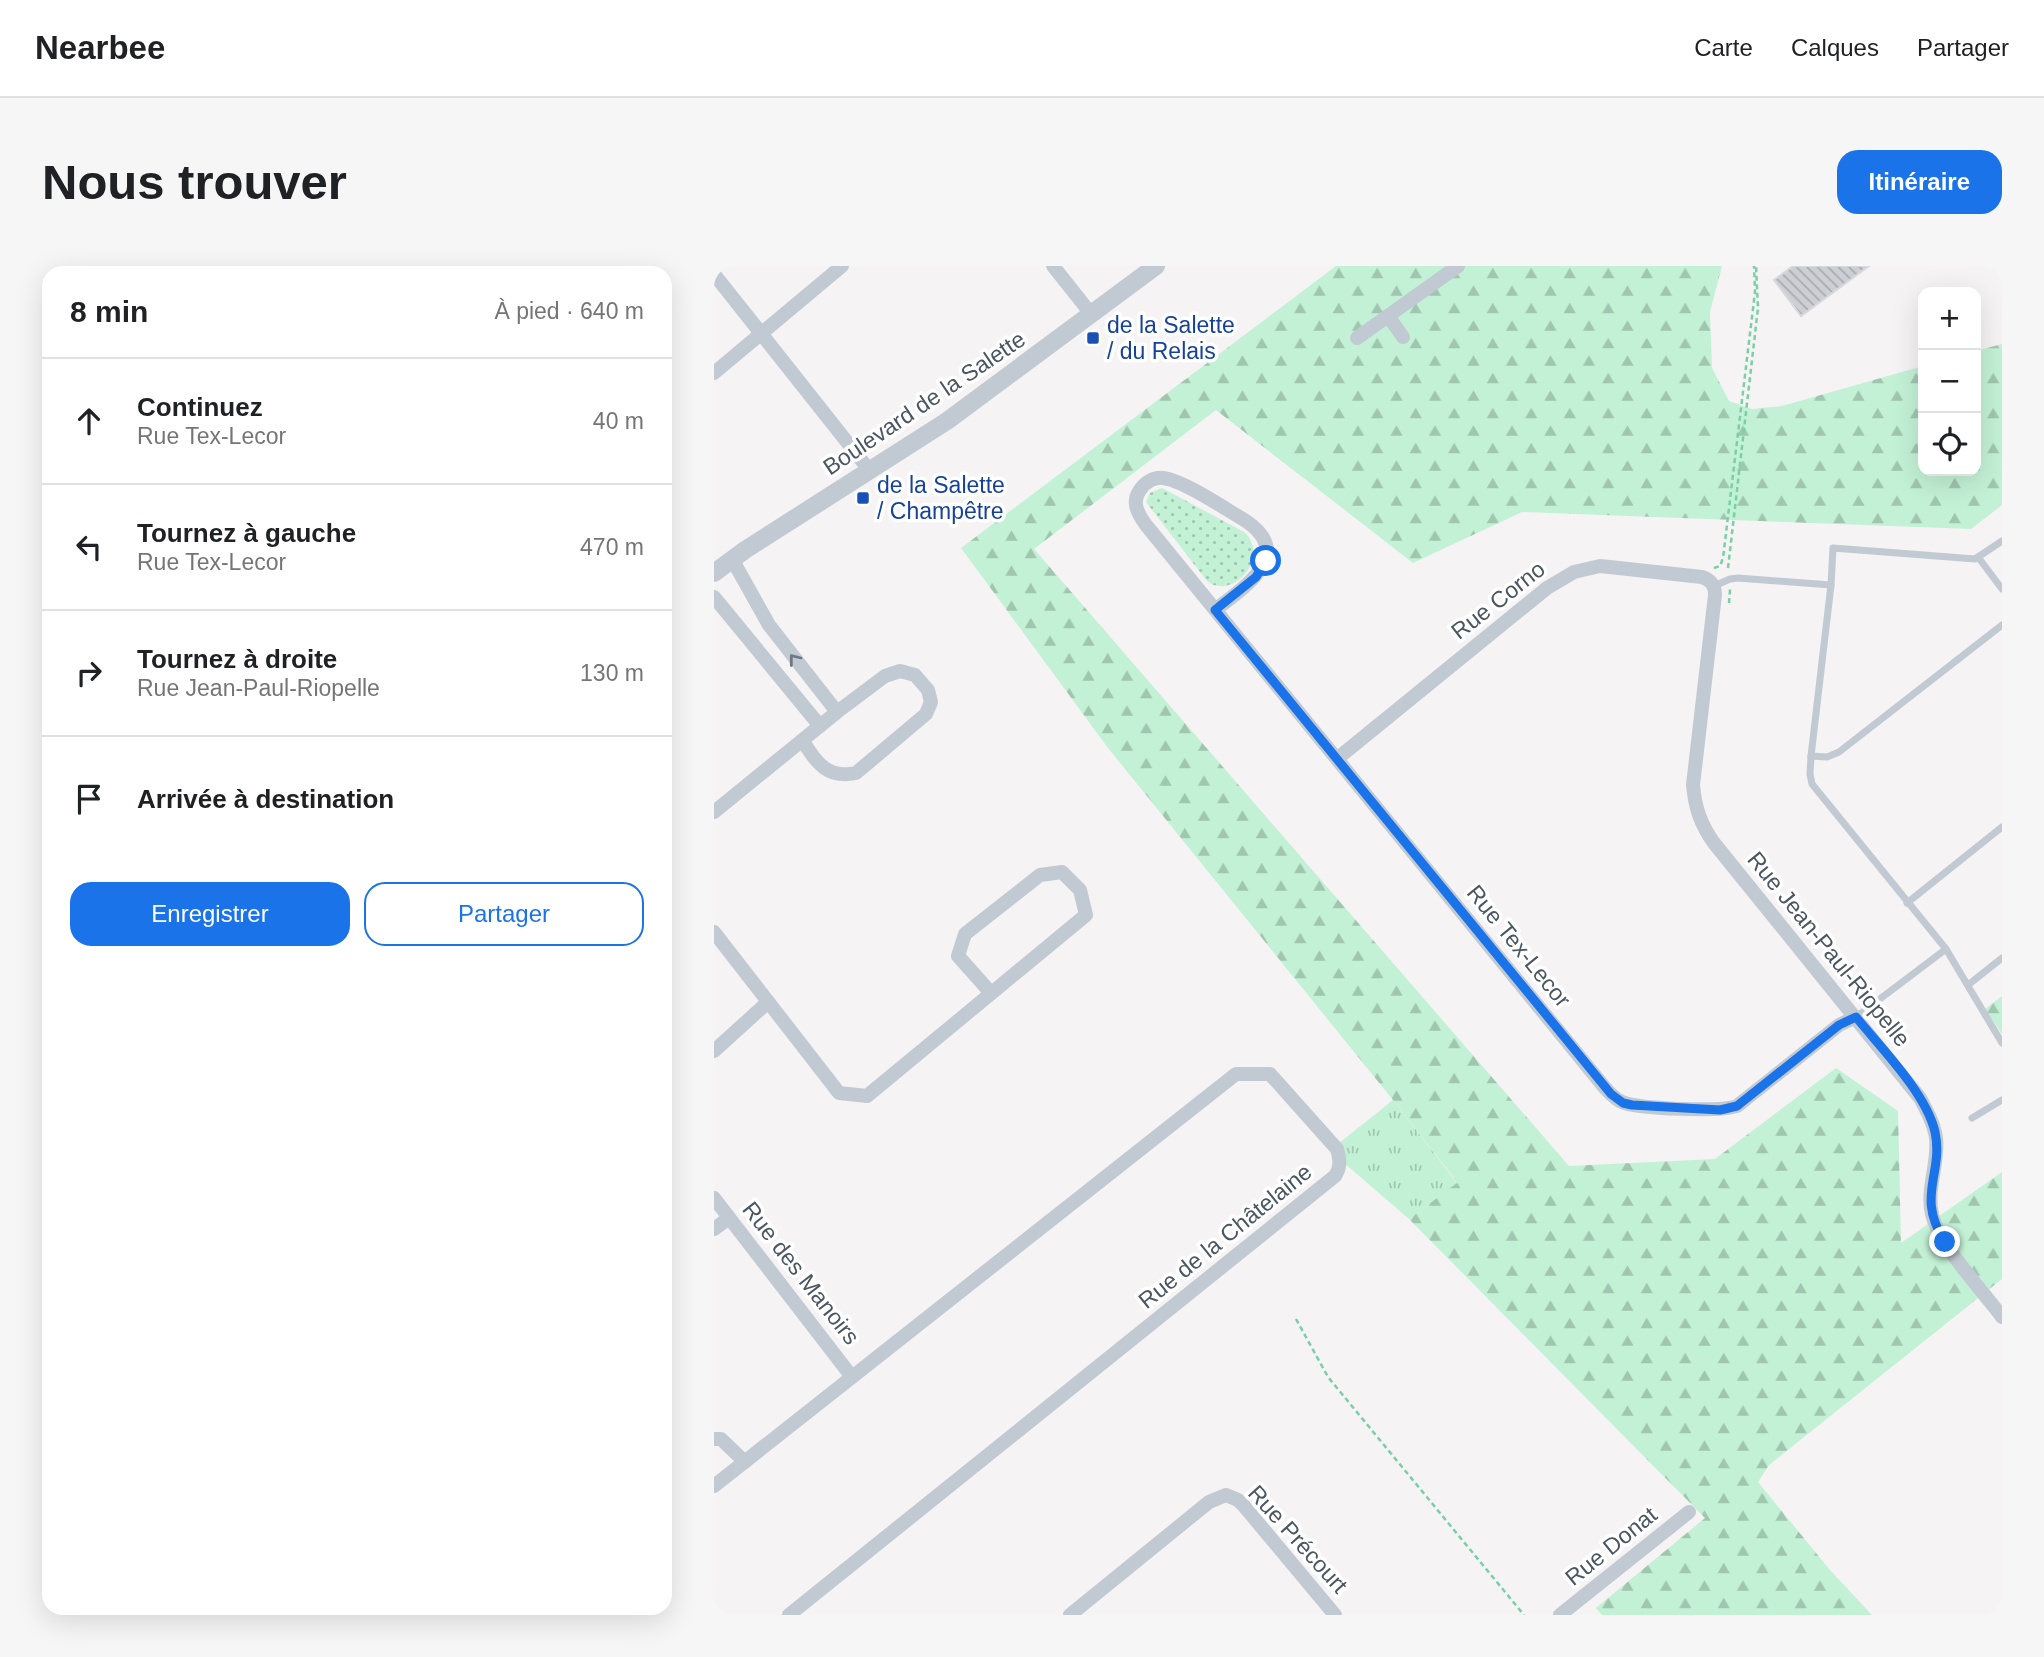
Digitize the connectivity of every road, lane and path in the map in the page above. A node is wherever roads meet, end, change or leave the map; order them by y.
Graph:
1 (842, 266) edge
2 (1053, 266) edge
3 (1156, 266) edge
4 (1458, 266) edge
5 (1755, 266) edge
6 (714, 274) edge
7 (1092, 315) junction
8 (1388, 316) junction
9 (761, 335) junction
10 (1403, 337) dead end
11 (1357, 338) dead end
12 (714, 373) edge
13 (870, 471) junction
14 (2002, 541) edge
15 (1978, 557) junction
16 (732, 559) junction
17 (1714, 568) dead end
18 (714, 573) edge
19 (1730, 579) junction
20 (1831, 585) junction
21 (1714, 586) junction
22 (2002, 589) edge
23 (714, 597) edge
24 (1728, 606) dead end
25 (1215, 610) junction
26 (2002, 625) edge
27 (837, 712) junction
28 (820, 726) junction
29 (803, 741) junction
30 (1811, 756) junction
31 (1338, 758) junction
32 (714, 812) edge
33 (2002, 827) edge
34 (1907, 904) junction
35 (714, 932) edge
36 (1946, 949) junction
37 (2002, 958) edge
38 (1968, 985) junction
39 (991, 993) junction
40 (768, 1002) junction
41 (1856, 1017) junction
42 (2002, 1043) edge
43 (714, 1051) edge
44 (2002, 1100) edge
45 (1972, 1118) dead end
46 (714, 1198) edge
47 (729, 1218) junction
48 (714, 1229) edge
49 (2002, 1317) edge
50 (1296, 1319) dead end
51 (852, 1377) junction
52 (714, 1439) edge
53 (745, 1462) junction
54 (714, 1486) edge
55 (1689, 1512) dead end
56 (789, 1615) edge
57 (1070, 1615) edge
58 (1335, 1615) edge
59 (1524, 1615) edge
60 (1560, 1615) edge

1 - 9 street
2 - 7 street
3 - 7 street, Boulevard de la Salette
4 - 8 street
5 - 17 path
5 - 19 path
6 - 9 street
7 - 13 street, Boulevard de la Salette
8 - 10 street
8 - 11 street
9 - 12 street
9 - 13 street
13 - 16 street, Boulevard de la Salette
14 - 15 lane
15 - 20 lane
15 - 22 lane
16 - 18 street, Boulevard de la Salette
27 -> 16 street
19 - 20 lane
19 - 21 lane
19 - 24 path
20 - 30 lane
21 - 31 street, Rue Corno
21 - 41 street, Rue Jean-Paul-Riopelle
23 - 28 street
25 - 25 street, Rue Tex-Lecor
25 - 31 street, Rue Tex-Lecor
26 - 30 lane
27 - 28 street
27 - 29 street
28 - 29 street
29 - 32 street
30 - 34 lane
31 - 41 street, Rue Tex-Lecor
33 - 34 lane
34 - 36 lane
35 - 40 street
36 - 38 lane
36 - 41 lane
37 - 38 lane
38 - 42 lane
39 - 39 street
39 - 40 street
40 - 43 street
41 - 49 street, Rue Jean-Paul-Riopelle
44 - 45 lane
46 - 47 street, Rue des Manoirs
47 - 48 street
47 - 51 street, Rue des Manoirs
50 - 59 path
51 - 53 street, Rue de la Châtelaine
51 - 56 street, Rue de la Châtelaine
52 - 53 street
53 - 54 street, Rue de la Châtelaine
55 - 60 street, Rue Donat
57 - 58 street, Rue Précourt

